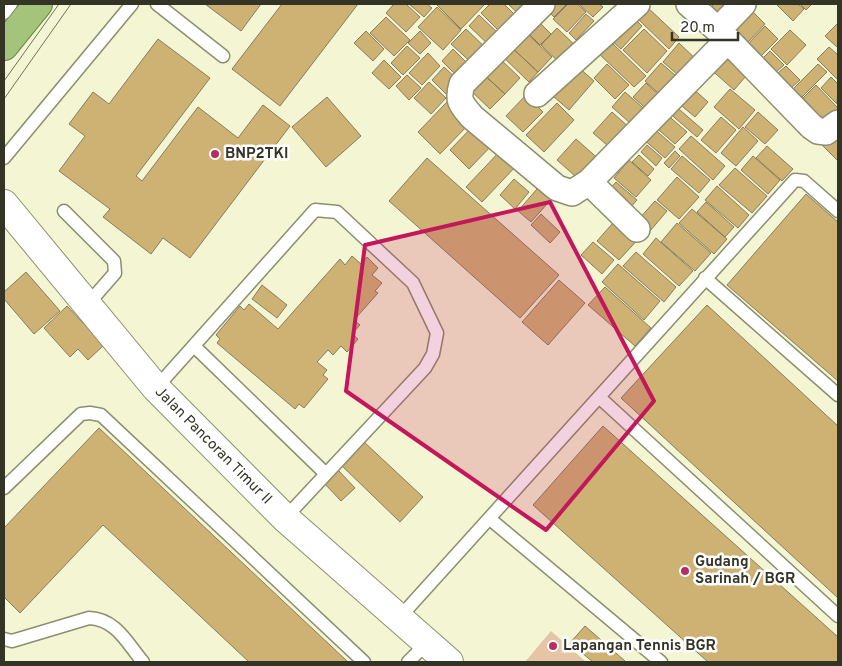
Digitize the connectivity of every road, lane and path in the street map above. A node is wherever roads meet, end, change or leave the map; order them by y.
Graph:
1 (11, 4) edge
2 (38, 4) edge
3 (132, 4) edge
4 (157, 4) edge
5 (542, 4) edge
6 (637, 4) edge
7 (689, 4) edge
8 (743, 4) edge
9 (4, 13) edge
10 (723, 35) junction
11 (4, 46) edge
12 (223, 56) dead end
13 (537, 94) dead end
14 (838, 123) edge
15 (4, 158) edge
16 (589, 182) junction
17 (4, 204) edge
18 (64, 211) dead end
19 (838, 211) edge
20 (637, 229) dead end
21 (705, 278) junction
22 (87, 305) junction
23 (194, 346) junction
24 (156, 388) junction
25 (838, 395) edge
26 (599, 397) junction
27 (326, 474) junction
28 (4, 488) edge
29 (285, 518) junction
30 (490, 519) junction
31 (838, 616) edge
32 (400, 617) junction
33 (4, 639) edge
34 (427, 642) junction
35 (143, 662) edge
36 (364, 662) edge
37 (408, 662) edge
38 (449, 662) edge
39 (661, 662) edge

1 - 9 lane
2 - 11 highway
3 - 15 lane
4 - 12 lane
5 - 16 street
6 - 13 street
7 - 10 street
8 - 10 street
10 - 14 street
10 - 16 street
16 - 20 street
17 - 22 street, Jalan Pancoran Timur II
18 - 22 lane
19 - 21 lane
21 - 25 lane
21 - 26 lane
22 - 24 street, Jalan Pancoran Timur II
23 - 24 lane
23 - 27 lane
23 - 27 lane
24 - 29 street, Jalan Pancoran Timur II
26 - 30 lane
26 - 31 lane
27 - 29 lane
28 - 36 lane
29 - 32 street, Jalan Pancoran Timur II
30 - 32 lane
30 - 39 lane
32 - 34 street, Jalan Pancoran Timur II
33 - 35 lane
34 - 37 lane
34 - 38 street, Jalan Pancoran Timur II

